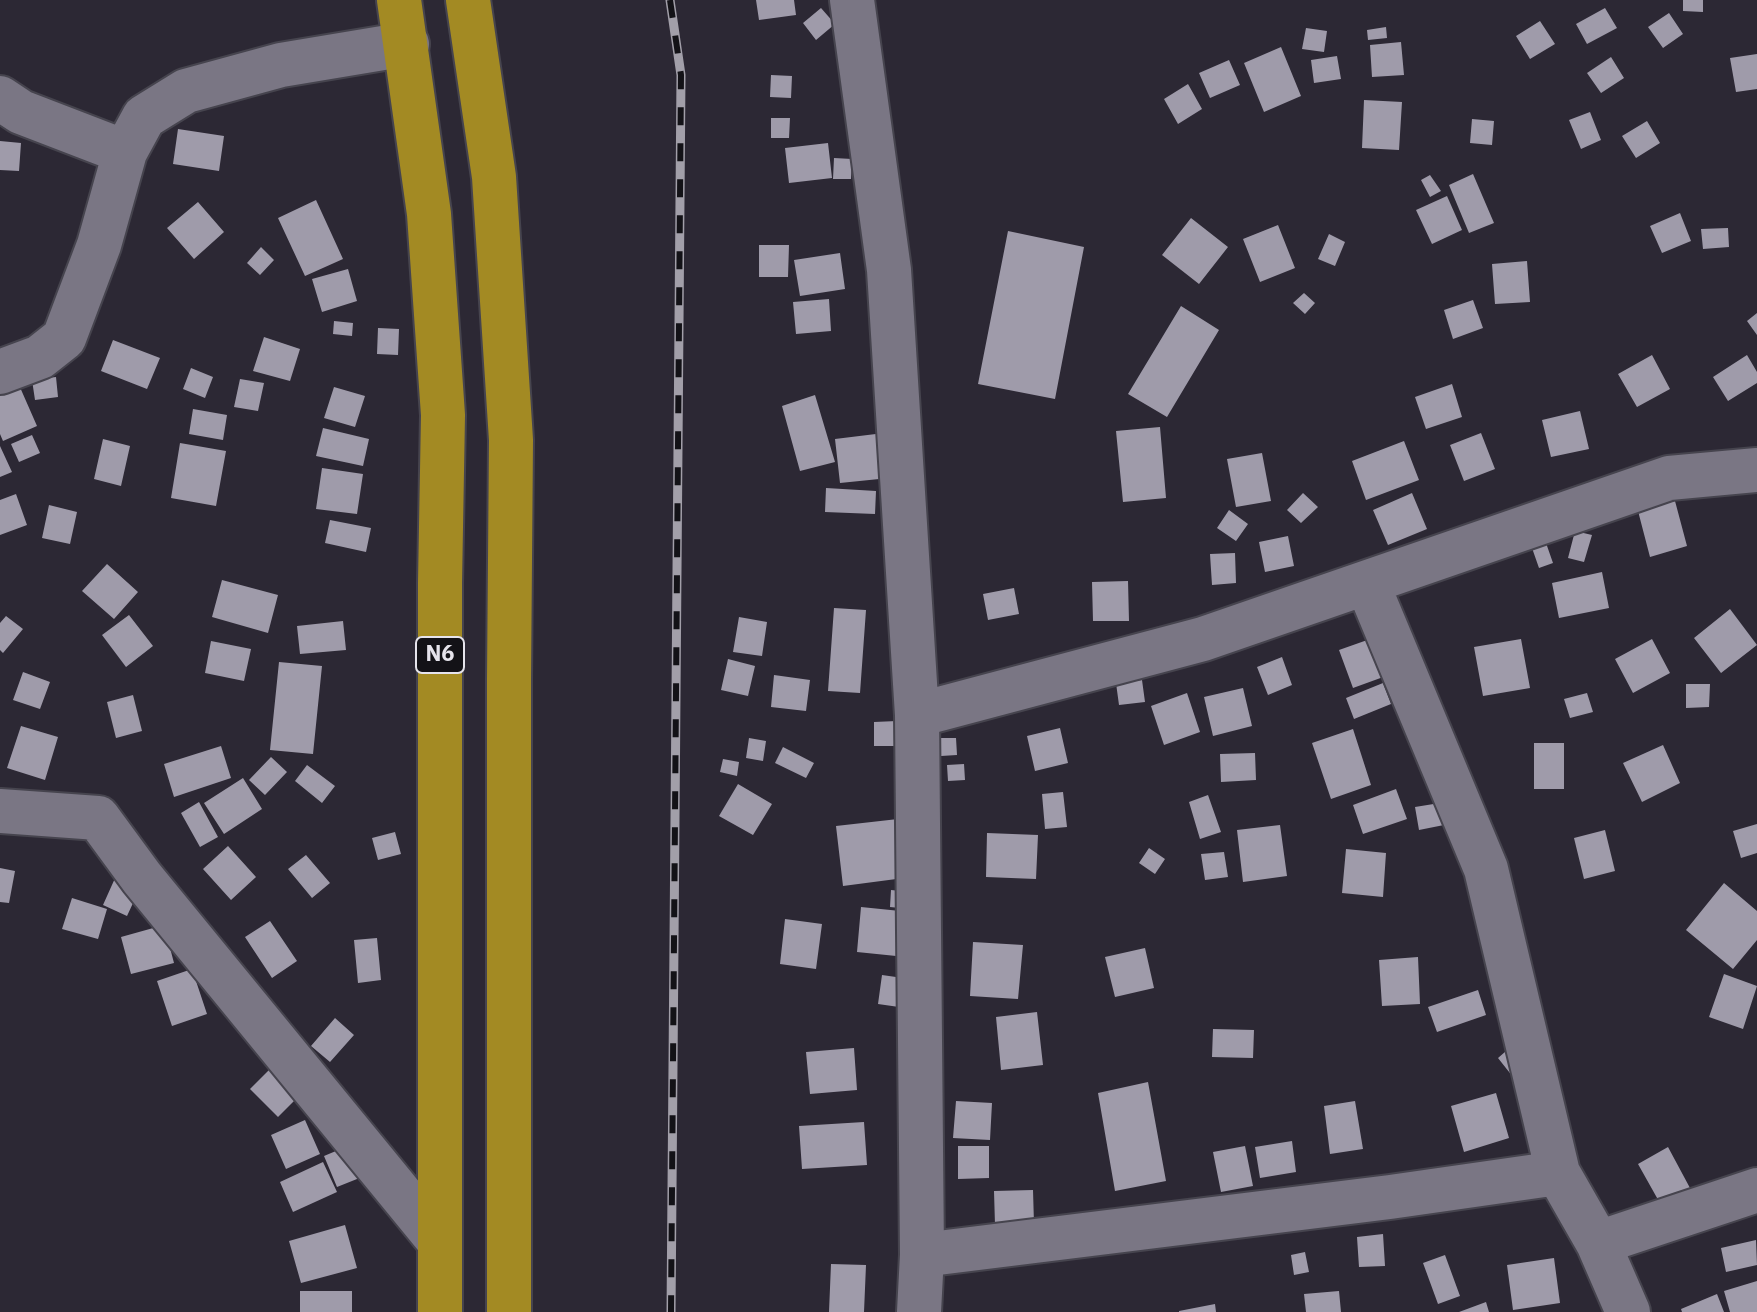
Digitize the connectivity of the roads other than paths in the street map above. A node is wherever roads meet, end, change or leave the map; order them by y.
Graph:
1 (399, 0) edge
2 (468, 0) edge
3 (852, 0) edge
4 (407, 44) junction
5 (0, 98) edge
6 (125, 152) junction
7 (0, 372) edge
8 (1757, 470) edge
9 (1367, 583) junction
10 (917, 715) junction
11 (0, 811) edge
12 (1558, 1173) junction
13 (1757, 1190) edge
14 (439, 1241) junction
15 (1598, 1243) junction
16 (922, 1255) junction
17 (440, 1312) edge
18 (509, 1312) edge
19 (919, 1312) edge
20 (1628, 1312) edge

1 - 4 highway, N6
2 - 18 highway
3 - 10 street
4 - 6 street
4 - 14 highway, N6
5 - 6 street
6 - 7 street
8 - 9 street
9 - 10 street
9 - 12 street
10 - 16 street
11 - 14 street
12 - 15 street
12 - 16 street
13 - 15 street
14 - 17 highway, N6
15 - 20 street
16 - 19 street

